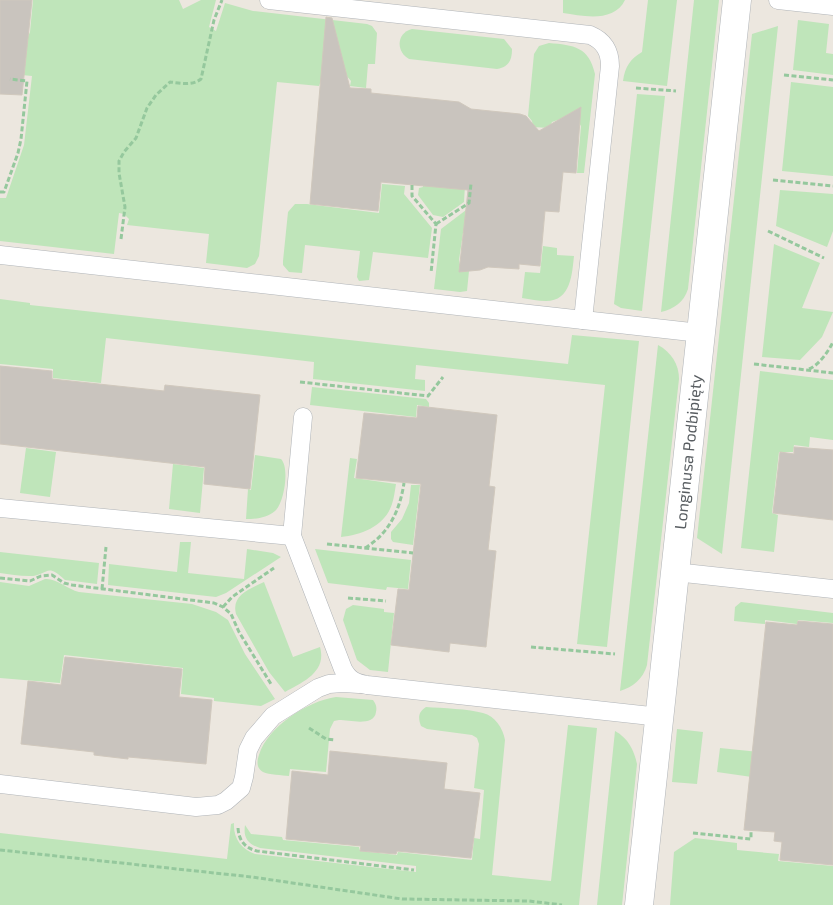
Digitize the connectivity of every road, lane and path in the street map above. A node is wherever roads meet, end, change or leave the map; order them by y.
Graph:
1 (222, 0) edge
2 (269, 0) edge
3 (737, 0) edge
4 (778, 0) edge
5 (833, 6) edge
6 (784, 75) dead end
7 (10, 79) dead end
8 (833, 80) edge
9 (638, 88) dead end
10 (676, 92) dead end
11 (773, 180) dead end
12 (471, 184) dead end
13 (412, 185) dead end
14 (833, 186) edge
15 (0, 192) edge
16 (436, 224) junction
17 (768, 232) dead end
18 (0, 255) edge
19 (824, 258) dead end
20 (118, 268) junction
21 (428, 303) junction
22 (583, 320) junction
23 (700, 333) junction
24 (833, 342) edge
25 (754, 364) dead end
26 (806, 370) junction
27 (833, 373) edge
28 (443, 377) dead end
29 (300, 382) dead end
30 (303, 417) dead end
31 (404, 483) dead end
32 (0, 508) edge
33 (108, 518) junction
34 (295, 544) junction
35 (365, 548) junction
36 (413, 554) dead end
37 (675, 572) junction
38 (0, 578) edge
39 (102, 589) junction
40 (833, 590) edge
41 (222, 607) junction
42 (530, 647) dead end
43 (616, 654) dead end
44 (368, 685) junction
45 (287, 708) junction
46 (660, 717) junction
47 (335, 740) dead end
48 (0, 784) edge
49 (241, 788) junction
50 (752, 830) dead end
51 (693, 834) dead end
52 (0, 850) edge
53 (414, 870) dead end
54 (562, 905) edge
55 (639, 905) edge

1 - 20 path
2 - 22 lane
3 - 23 street, Longinusa Podbipięty
4 - 5 lane
6 - 8 path
7 - 15 path
9 - 10 path
11 - 14 path
12 - 16 path
13 - 16 path
16 - 21 path
17 - 19 path
18 - 20 lane
20 - 21 lane
21 - 22 lane
22 - 23 lane
23 - 37 street, Longinusa Podbipięty
24 - 26 path
25 - 26 path
26 - 27 path
28 - 29 path
30 - 34 lane
31 - 35 path
32 - 33 lane
33 - 34 lane
33 - 39 path
34 - 35 path
34 - 41 path
34 - 44 lane
35 - 36 path
37 - 40 lane
37 - 46 street, Longinusa Podbipięty
38 - 39 path
39 - 41 path
41 - 45 path
42 - 43 path
44 - 45 lane
44 - 46 lane
45 - 47 path
45 - 49 lane
46 - 55 street, Longinusa Podbipięty
48 - 49 lane
49 - 53 path
50 - 51 path
52 - 54 path

